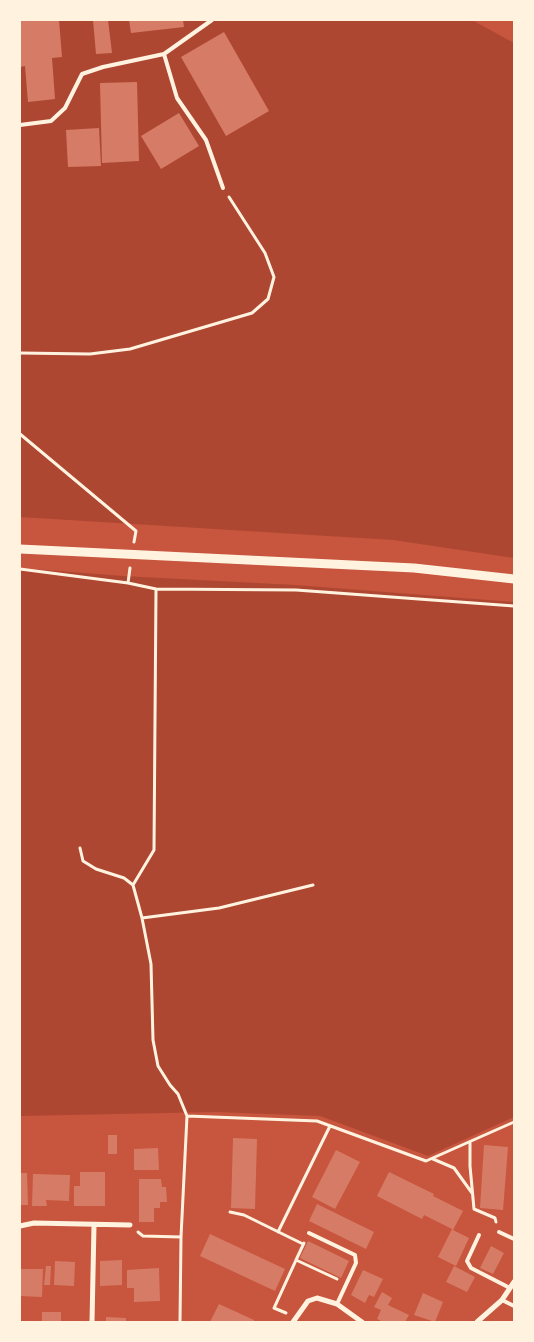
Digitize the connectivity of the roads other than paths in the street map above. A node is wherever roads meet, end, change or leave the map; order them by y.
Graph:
1 (212, 20) edge
2 (164, 54) junction
3 (20, 125) edge
4 (223, 188) road end
5 (20, 549) edge
6 (514, 579) edge
7 (94, 1225) junction
8 (130, 1225) road end
9 (20, 1226) edge
10 (499, 1232) road end
11 (309, 1233) road end
12 (479, 1235) dead end
13 (514, 1239) edge
14 (514, 1282) edge
15 (510, 1288) junction
16 (502, 1300) junction
17 (337, 1304) junction
18 (514, 1306) edge
19 (295, 1320) edge
20 (92, 1322) edge
21 (362, 1322) edge
22 (477, 1322) edge

1 - 2 lane
2 - 3 lane
2 - 4 lane
5 - 6 street
7 - 8 street
7 - 9 street
7 - 20 street
10 - 13 lane
11 - 17 lane
12 - 15 lane
14 - 15 street
15 - 16 street
16 - 18 lane
16 - 22 street
17 - 19 street
17 - 21 street

